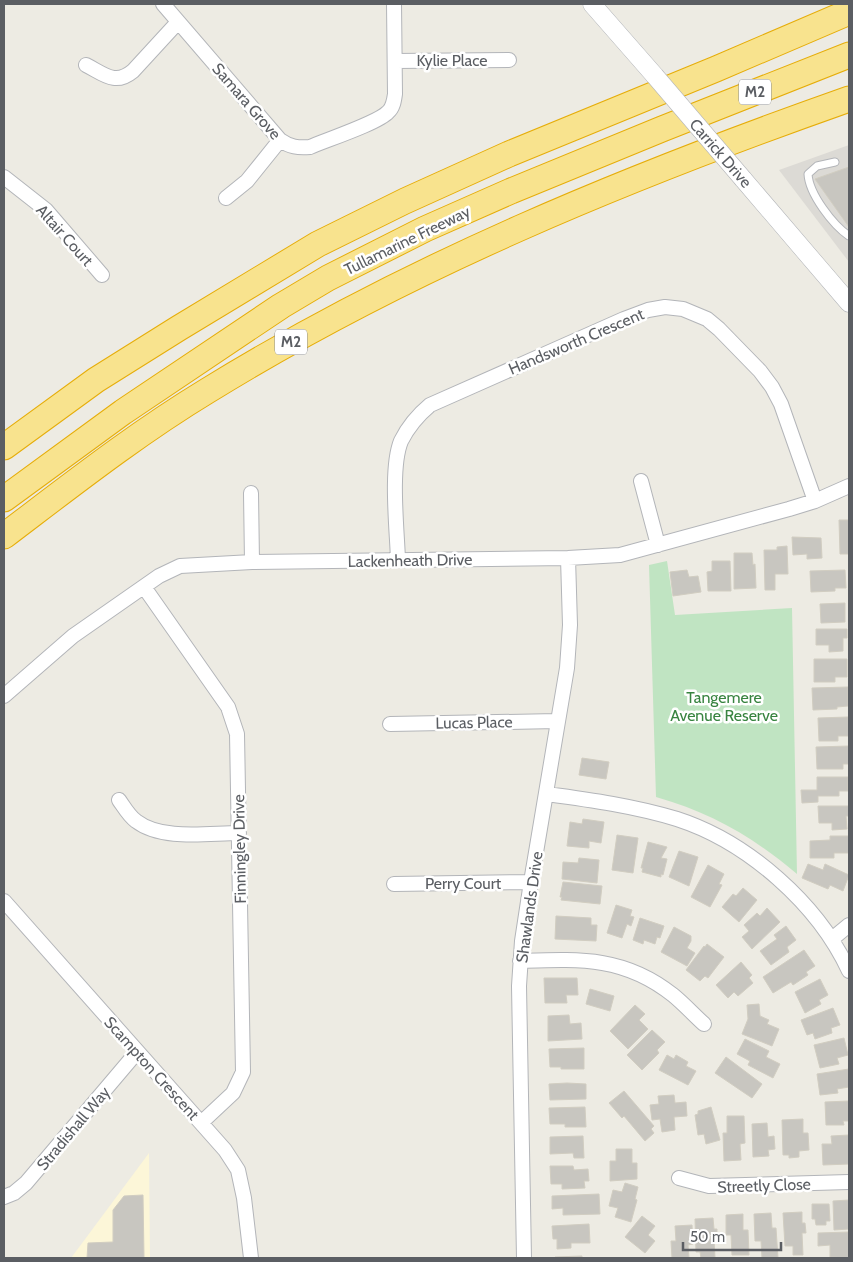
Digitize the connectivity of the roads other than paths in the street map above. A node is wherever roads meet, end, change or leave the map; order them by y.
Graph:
1 (163, 4) edge
2 (394, 4) edge
3 (592, 4) edge
4 (849, 12) edge
5 (178, 22) junction
6 (849, 22) edge
7 (849, 55) edge
8 (395, 60) junction
9 (509, 60) dead end
10 (86, 65) dead end
11 (716, 70) junction
12 (849, 99) edge
13 (280, 140) junction
14 (835, 162) dead end
15 (4, 177) edge
16 (226, 198) dead end
17 (849, 236) edge
18 (102, 275) dead end
19 (849, 303) edge
20 (281, 306) junction
21 (4, 447) edge
22 (4, 478) edge
23 (641, 481) dead end
24 (849, 486) edge
25 (251, 493) dead end
26 (4, 499) edge
27 (815, 500) junction
28 (4, 536) edge
29 (658, 545) junction
30 (568, 558) junction
31 (398, 560) junction
32 (252, 562) junction
33 (144, 587) junction
34 (4, 696) edge
35 (558, 721) junction
36 (390, 724) dead end
37 (547, 794) junction
38 (119, 800) dead end
39 (239, 833) junction
40 (531, 882) junction
41 (394, 884) dead end
42 (6, 909) edge
43 (849, 925) edge
44 (832, 939) junction
45 (520, 961) junction
46 (849, 971) edge
47 (704, 1024) dead end
48 (137, 1052) junction
49 (202, 1122) junction
50 (679, 1178) dead end
51 (849, 1182) edge
52 (4, 1197) edge
53 (251, 1258) edge
54 (524, 1258) edge

1 - 5 street, Samara Grove
2 - 8 street, Samara Grove
3 - 19 street, Carrick Drive, bridge
4 - 11 highway
5 - 10 street
5 - 13 street, Samara Grove
6 - 11 highway
7 - 20 highway, Tullamarine Freeway / M2
8 - 9 street, Kylie Place
8 - 13 street, Samara Grove
11 - 21 highway
12 - 28 highway, M2
13 - 16 street
14 - 17 lane
15 - 18 street, Altair Court
20 - 22 highway
20 - 26 highway, Tullamarine Freeway / M2
23 - 29 street
24 - 27 street, Lackenheath Drive
25 - 32 street
27 - 29 street, Lackenheath Drive
27 - 31 street, Handsworth Crescent
29 - 30 street, Lackenheath Drive
30 - 31 street, Lackenheath Drive
30 - 35 street, Shawlands Drive
31 - 32 street, Lackenheath Drive
32 - 33 street, Lackenheath Drive
33 - 34 street, Lackenheath Drive
33 - 39 street, Finningley Drive
35 - 36 street, Lucas Place
35 - 37 street, Shawlands Drive
37 - 40 street, Shawlands Drive
37 - 44 street
38 - 39 street
39 - 49 street, Finningley Drive
40 - 41 street, Perry Court
40 - 45 street, Shawlands Drive
42 - 48 street, Scampton Crescent
43 - 44 street
44 - 46 street
45 - 47 street
45 - 54 street, Shawlands Drive
48 - 49 street, Scampton Crescent
48 - 52 street, Stradishall Way
49 - 53 street, Scampton Crescent
50 - 51 street, Streetly Close

